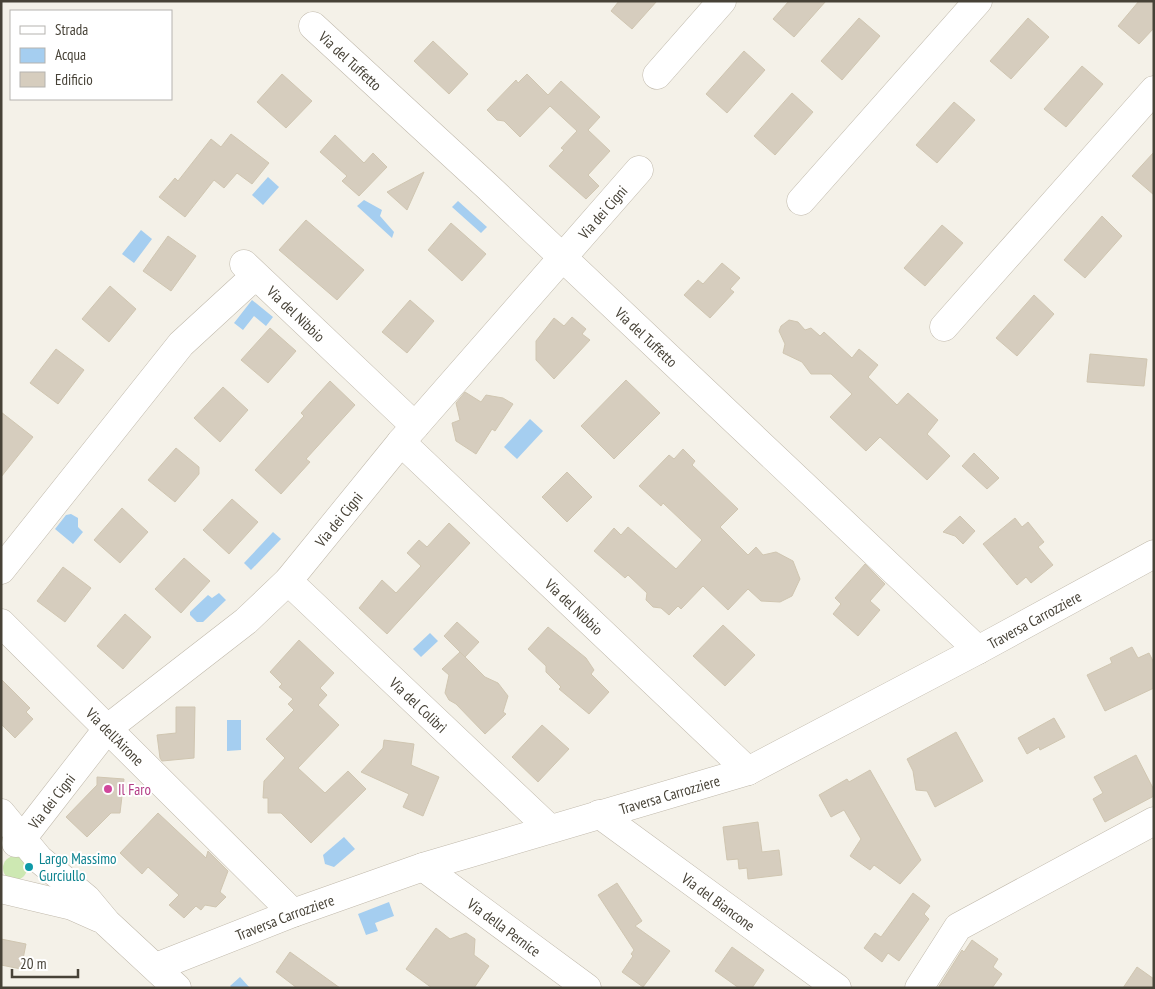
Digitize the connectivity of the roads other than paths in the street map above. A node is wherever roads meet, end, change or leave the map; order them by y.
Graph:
1 (722, 1) edge
2 (978, 1) edge
3 (313, 26) dead end
4 (657, 75) dead end
5 (1154, 90) edge
6 (639, 170) dead end
7 (801, 201) dead end
8 (561, 258) junction
9 (944, 327) dead end
10 (408, 434) junction
11 (1154, 554) edge
12 (1, 570) edge
13 (288, 581) junction
14 (1, 623) edge
15 (978, 650) junction
16 (108, 728) junction
17 (748, 771) junction
18 (1, 813) edge
19 (599, 814) junction
20 (1154, 821) edge
21 (549, 828) junction
22 (22, 847) edge
23 (422, 867) junction
24 (5, 892) edge
25 (293, 913) junction
26 (108, 922) junction
27 (156, 968) junction
28 (177, 988) edge
29 (587, 988) edge
30 (837, 988) edge
31 (919, 988) edge

1 - 4 street
2 - 7 street
3 - 8 street, Via del Tuffetto
5 - 9 street
6 - 8 street, Via dei Cigni
8 - 10 street, Via dei Cigni
8 - 15 street, Via del Tuffetto
10 - 12 street, Via del Nibbio
10 - 13 street, Via dei Cigni
10 - 17 street, Via del Nibbio
11 - 15 street, Traversa Carrozziere
13 - 16 street, Via dei Cigni
13 - 21 street, Via del Colibrì
14 - 16 street, Via dell'Airone
15 - 17 street, Traversa Carrozziere
16 - 22 street, Via dei Cigni
16 - 25 street, Via dell'Airone
17 - 19 street, Traversa Carrozziere
18 - 22 street
19 - 21 street, Traversa Carrozziere
19 - 30 street, Via del Biancone
20 - 31 street
21 - 23 street, Traversa Carrozziere
22 - 24 street
22 - 26 street
23 - 25 street, Traversa Carrozziere
23 - 29 street, Via della Pernice
24 - 26 street
25 - 27 street, Traversa Carrozziere
26 - 27 street
27 - 28 street

